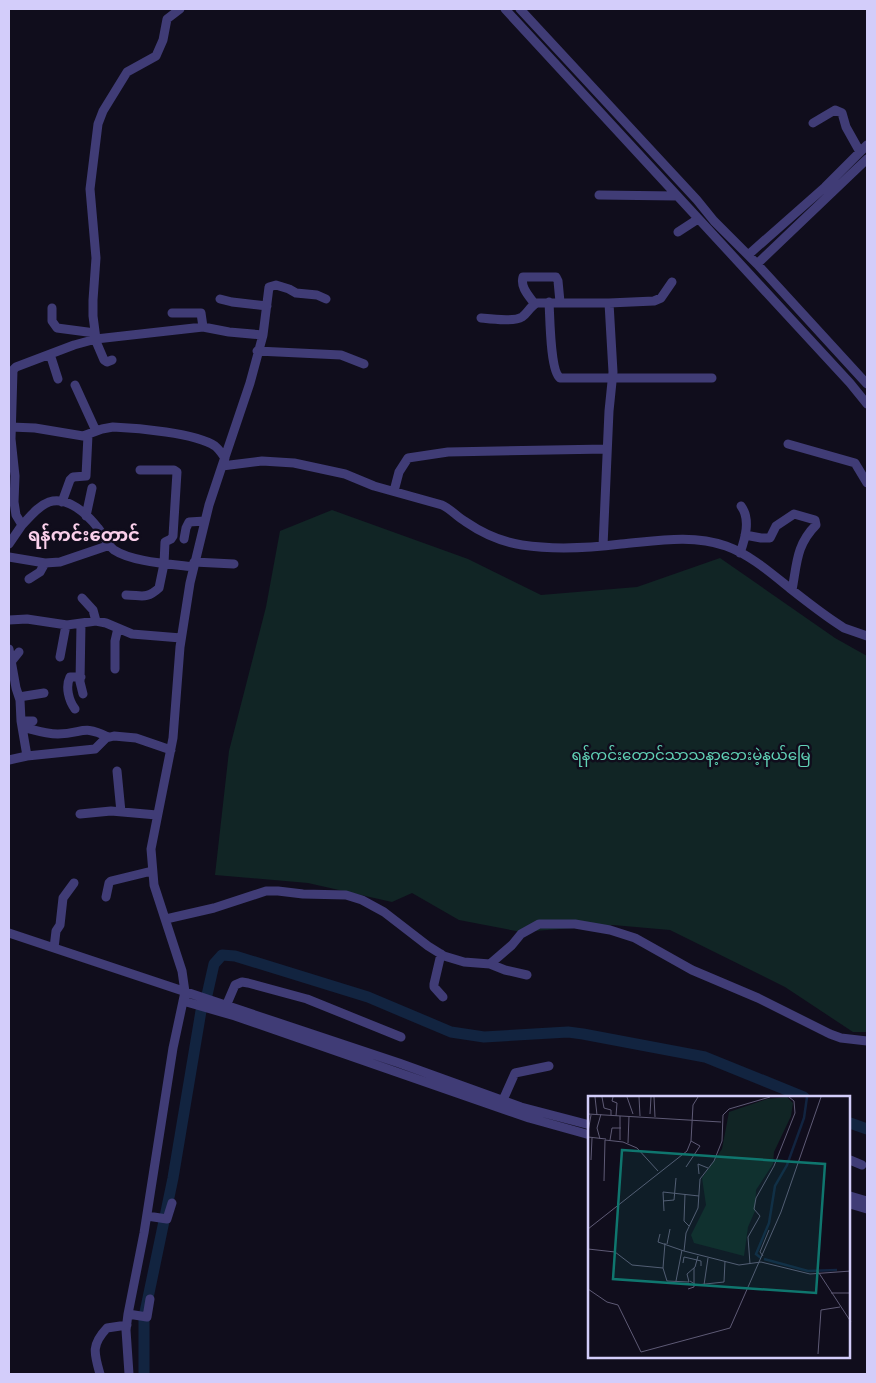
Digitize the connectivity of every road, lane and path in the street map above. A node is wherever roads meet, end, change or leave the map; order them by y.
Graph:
1 (180, 9) edge
2 (505, 9) edge
3 (520, 9) edge
4 (813, 124) dead end
5 (867, 145) edge
6 (860, 152) junction
7 (867, 159) edge
8 (598, 195) dead end
9 (677, 196) junction
10 (698, 218) junction
11 (678, 232) dead end
12 (752, 259) junction
13 (672, 282) dead end
14 (220, 299) dead end
15 (326, 299) dead end
16 (549, 302) junction
17 (560, 302) junction
18 (534, 303) junction
19 (608, 303) junction
20 (267, 306) junction
21 (52, 308) dead end
22 (185, 312) junction
23 (481, 318) dead end
24 (203, 327) junction
25 (182, 329) junction
26 (263, 335) junction
27 (95, 337) junction
28 (257, 352) junction
29 (50, 354) junction
30 (112, 360) dead end
31 (364, 364) dead end
32 (613, 377) junction
33 (58, 378) dead end
34 (712, 378) dead end
35 (867, 384) edge
36 (75, 385) dead end
37 (867, 404) edge
38 (11, 427) junction
39 (92, 433) junction
40 (10, 443) edge
41 (788, 444) dead end
42 (607, 449) junction
43 (224, 462) junction
44 (140, 470) dead end
45 (12, 476) edge
46 (867, 483) edge
47 (92, 488) dead end
48 (394, 491) junction
49 (62, 502) junction
50 (742, 506) dead end
51 (86, 516) junction
52 (205, 521) junction
53 (22, 525) junction
54 (745, 535) junction
55 (184, 539) dead end
56 (9, 544) edge
57 (110, 545) junction
58 (603, 546) junction
59 (740, 553) junction
60 (9, 557) edge
61 (45, 563) junction
62 (164, 564) junction
63 (234, 564) dead end
64 (194, 565) junction
65 (29, 579) dead end
66 (792, 590) junction
67 (126, 595) dead end
68 (82, 598) dead end
69 (9, 620) edge
70 (96, 622) junction
71 (81, 624) junction
72 (66, 625) junction
73 (118, 628) junction
74 (867, 636) edge
75 (181, 638) junction
76 (19, 652) dead end
77 (10, 656) edge
78 (60, 657) dead end
79 (115, 669) dead end
80 (81, 677) junction
81 (30, 685) dead end
82 (44, 693) dead end
83 (83, 694) dead end
84 (15, 695) edge
85 (31, 695) junction
86 (75, 709) dead end
87 (33, 721) dead end
88 (22, 724) junction
89 (108, 737) junction
90 (171, 750) junction
91 (27, 756) junction
92 (9, 760) edge
93 (116, 771) dead end
94 (121, 812) junction
95 (80, 814) dead end
96 (158, 815) junction
97 (152, 871) junction
98 (74, 883) dead end
99 (106, 897) dead end
100 (166, 919) junction
101 (9, 933) edge
102 (54, 948) junction
103 (441, 954) junction
104 (490, 964) junction
105 (527, 975) dead end
106 (184, 996) junction
107 (443, 997) dead end
108 (226, 1006) junction
109 (401, 1037) dead end
110 (867, 1041) edge
111 (549, 1066) dead end
112 (475, 1095) junction
113 (503, 1100) junction
114 (588, 1124) edge
115 (588, 1134) edge
116 (851, 1160) edge
117 (862, 1165) dead end
118 (851, 1196) edge
119 (867, 1201) edge
120 (172, 1203) dead end
121 (851, 1204) edge
122 (867, 1209) edge
123 (147, 1216) junction
124 (150, 1299) dead end
125 (136, 1315) junction
126 (127, 1325) junction
127 (100, 1374) edge
128 (129, 1374) edge

1 - 27 street
2 - 9 street
3 - 12 street
4 - 6 street
5 - 6 street
6 - 12 street
7 - 12 street
8 - 9 street
9 - 10 street
10 - 11 street
10 - 37 street
12 - 35 street
13 - 19 street
14 - 20 street
15 - 20 street
16 - 17 street
16 - 18 street
16 - 32 street
17 - 18 street
17 - 19 street
18 - 23 street
19 - 32 street
20 - 26 street
21 - 27 street
22 - 24 street
22 - 25 street
22 - 25 street
24 - 25 street
24 - 26 street
25 - 27 street
26 - 28 street
27 - 29 street
27 - 30 street
28 - 31 street
28 - 43 street
29 - 33 street
29 - 38 street
32 - 34 street
32 - 42 street
36 - 39 street
38 - 39 street
38 - 40 street
39 - 43 street
39 - 49 street
40 - 45 street
41 - 46 street
42 - 48 street
42 - 58 street
43 - 48 street
43 - 52 street
44 - 62 street
45 - 53 street
47 - 51 street
48 - 58 street
49 - 51 street
49 - 53 street
50 - 54 street
51 - 57 street
52 - 55 street
52 - 64 street
53 - 56 street
54 - 59 street
54 - 66 street
57 - 61 street
57 - 62 street
58 - 59 street
59 - 66 street
60 - 61 street
61 - 65 street
62 - 64 street
62 - 67 street
63 - 64 street
64 - 75 street
66 - 74 street
68 - 70 street
69 - 72 street
70 - 71 street
70 - 73 street
71 - 72 street
71 - 80 street
72 - 78 street
73 - 75 street
73 - 79 street
75 - 90 street
76 - 77 street
77 - 84 street
80 - 83 street
80 - 86 street
81 - 85 street
82 - 85 street
84 - 85 street
84 - 88 street
87 - 88 street
88 - 89 street
88 - 91 street
89 - 90 street
89 - 91 street
90 - 96 street
91 - 92 street
93 - 94 street
94 - 95 street
94 - 96 street
96 - 97 street
97 - 99 street
97 - 100 street
98 - 102 street
100 - 103 street
100 - 106 street
101 - 102 street
102 - 106 street
103 - 104 street
103 - 107 street
104 - 105 street
104 - 110 street
106 - 108 street
106 - 112 street
106 - 123 street
108 - 109 street
108 - 112 street
111 - 113 street
112 - 113 street
112 - 115 street
113 - 114 street
116 - 117 street
118 - 119 street
120 - 123 street
121 - 122 street
123 - 125 street
124 - 125 street
125 - 126 street
126 - 127 street
126 - 128 street

